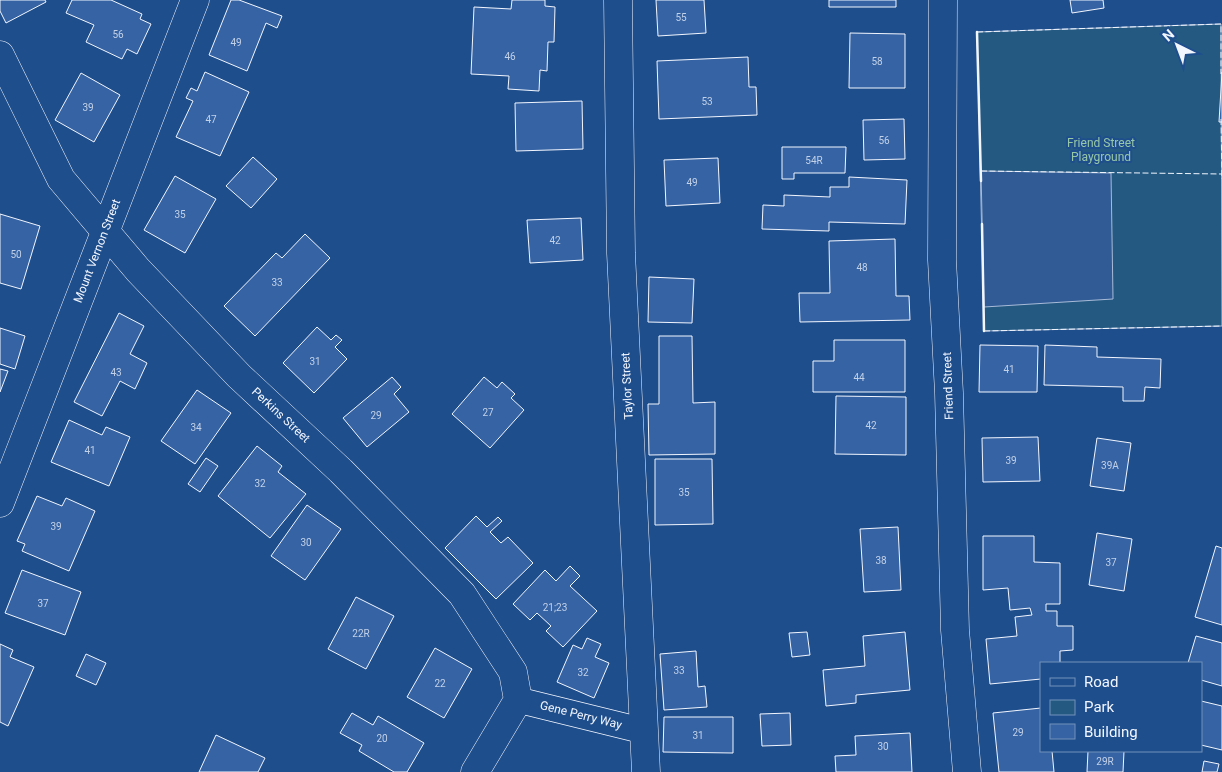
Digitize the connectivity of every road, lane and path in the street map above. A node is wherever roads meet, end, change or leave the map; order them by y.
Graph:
1 (195, 0) edge
2 (618, 0) edge
3 (943, 0) edge
4 (0, 56) edge
5 (106, 230) junction
6 (0, 503) edge
7 (518, 700) junction
8 (644, 731) junction
9 (475, 772) edge
10 (646, 772) edge
11 (967, 772) edge

1 - 5 street, Mount Vernon Street
2 - 8 street, Taylor Street
3 - 11 street, Friend Street
4 - 5 street, Perkins Street
5 - 6 street, Mount Vernon Street
5 - 7 street, Perkins Street
7 - 8 street, Gene Perry Way
7 - 9 street
8 - 10 street, Taylor Street

